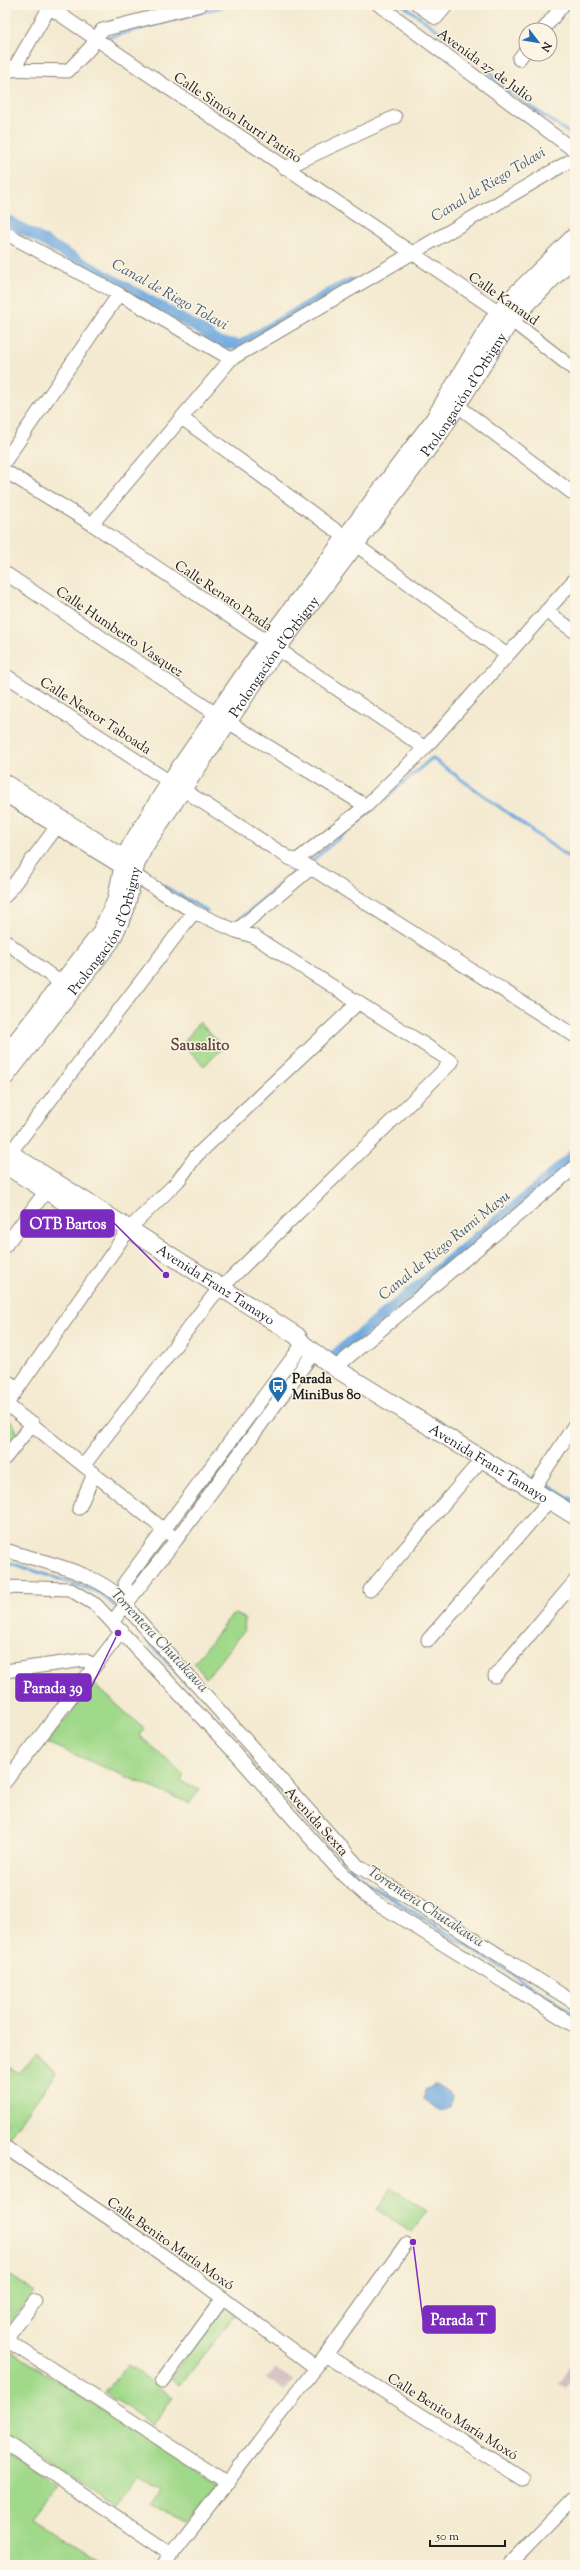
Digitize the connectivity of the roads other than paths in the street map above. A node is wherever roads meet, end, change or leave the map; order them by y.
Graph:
1 (200, 5) edge
2 (418, 5) edge
3 (447, 5) edge
4 (563, 5) edge
5 (49, 6) edge
6 (383, 6) edge
7 (549, 22) edge
8 (95, 39) junction
9 (9, 70) edge
10 (396, 117) dead end
11 (575, 151) edge
12 (575, 158) edge
13 (285, 168) junction
14 (5, 233) edge
15 (575, 236) edge
16 (413, 254) junction
17 (575, 256) edge
18 (118, 294) junction
19 (504, 316) junction
20 (231, 359) junction
21 (575, 370) edge
22 (457, 405) junction
23 (183, 419) junction
24 (5, 461) edge
25 (5, 471) edge
26 (575, 496) edge
27 (92, 524) junction
28 (349, 541) junction
29 (5, 573) edge
30 (575, 579) edge
31 (546, 611) junction
32 (575, 632) edge
33 (271, 646) junction
34 (507, 654) junction
35 (5, 675) edge
36 (222, 718) junction
37 (425, 748) junction
38 (5, 781) edge
39 (176, 785) junction
40 (5, 795) edge
41 (366, 806) junction
42 (56, 828) junction
43 (298, 860) junction
44 (130, 866) junction
45 (311, 868) junction
46 (5, 896) edge
47 (194, 912) junction
48 (236, 931) junction
49 (5, 941) edge
50 (62, 984) junction
51 (359, 1002) junction
52 (575, 1036) edge
53 (5, 1056) edge
54 (5, 1077) edge
55 (7, 1156) edge
56 (575, 1167) edge
57 (46, 1191) junction
58 (126, 1233) junction
59 (5, 1246) edge
60 (217, 1292) junction
61 (309, 1348) junction
62 (335, 1368) junction
63 (9, 1384) edge
64 (6, 1403) edge
65 (33, 1423) junction
66 (575, 1424) edge
67 (5, 1458) edge
68 (482, 1459) junction
69 (89, 1470) junction
70 (535, 1491) junction
71 (550, 1500) junction
72 (79, 1508) dead end
73 (575, 1516) edge
74 (164, 1531) junction
75 (176, 1540) junction
76 (5, 1550) edge
77 (575, 1581) edge
78 (5, 1587) edge
79 (370, 1590) dead end
80 (121, 1615) junction
81 (428, 1640) dead end
82 (94, 1665) junction
83 (5, 1671) edge
84 (495, 1676) dead end
85 (234, 1735) junction
86 (5, 1782) edge
87 (575, 2003) edge
88 (575, 2026) edge
89 (5, 2147) edge
90 (406, 2244) dead end
91 (223, 2298) junction
92 (35, 2301) dead end
93 (5, 2340) edge
94 (326, 2355) junction
95 (316, 2368) junction
96 (162, 2382) dead end
97 (5, 2442) edge
98 (522, 2479) dead end
99 (228, 2483) junction
100 (575, 2497) edge
101 (167, 2560) edge
102 (508, 2565) edge

1 - 8 street
2 - 3 street
4 - 7 street
5 - 8 street, Calle Simón Iturri Patiño
5 - 9 street
6 - 11 street, Avenida 27 de Julio
8 - 9 street
8 - 13 street, Calle Simón Iturri Patiño
10 - 13 street
12 - 16 street
13 - 16 street, Calle Simón Iturri Patiño
14 - 18 street
15 - 19 main road, Prolongación d'Orbigny
16 - 19 street, Calle Kanaud
16 - 20 street
17 - 19 main road, Prolongación d'Orbigny
18 - 20 street
18 - 24 street
19 - 21 street, Calle Kanaud
19 - 22 main road, Prolongación d'Orbigny
19 - 28 main road, Prolongación d'Orbigny
20 - 23 street
22 - 26 street
22 - 28 main road, Prolongación d'Orbigny
23 - 27 street
23 - 28 street
25 - 27 street, Calle Renato Prada
27 - 33 street, Calle Renato Prada
28 - 33 main road, Prolongación d'Orbigny
28 - 34 street
29 - 36 street, Calle Humberto Vasquez
30 - 31 street
31 - 32 street
31 - 34 street
33 - 36 main road, Prolongación d'Orbigny
33 - 37 street, Calle Renato Prada
34 - 37 street
35 - 39 street, Calle Nestor Taboada
36 - 39 main road, Prolongación d'Orbigny
36 - 41 street, Calle Humberto Vasquez
37 - 41 street
38 - 44 street
39 - 43 street, Calle Nestor Taboada
39 - 44 main road, Prolongación d'Orbigny
40 - 42 street
41 - 43 street
42 - 44 street
42 - 46 street
43 - 45 street, Calle Nestor Taboada
44 - 47 street
44 - 50 main road, Prolongación d'Orbigny
44 - 54 main road, Prolongación d'Orbigny
45 - 48 street
45 - 52 street, Calle Nestor Taboada
47 - 48 street
47 - 55 street
48 - 51 street
49 - 50 street
50 - 53 main road, Prolongación d'Orbigny
51 - 58 street
51 - 60 street
55 - 57 main road, Avenida Franz Tamayo
55 - 58 main road, Avenida Franz Tamayo
56 - 62 street
57 - 58 main road, Avenida Franz Tamayo
57 - 59 street
58 - 60 main road, Avenida Franz Tamayo
58 - 63 street
60 - 61 main road, Avenida Franz Tamayo
60 - 69 street
61 - 62 main road, Avenida Franz Tamayo
61 - 74 street
61 - 75 street
62 - 68 main road, Avenida Franz Tamayo
63 - 64 street
64 - 65 street
65 - 67 street
65 - 69 street
66 - 70 street
68 - 70 main road, Avenida Franz Tamayo
68 - 79 street
69 - 72 street
69 - 74 street
70 - 71 main road, Avenida Franz Tamayo
71 - 73 main road, Avenida Franz Tamayo
71 - 81 street
74 - 75 street
74 - 80 street
75 - 80 street
76 - 80 street, Avenida Sexta
77 - 84 street
78 - 80 street, Avenida Sexta
80 - 82 street
80 - 85 street, Avenida Sexta
80 - 85 street, Avenida Sexta
82 - 83 street
82 - 86 street
85 - 87 street, Avenida Sexta
85 - 88 street, Avenida Sexta
89 - 91 street, Calle Benito María Moxó
90 - 94 street
91 - 95 street, Calle Benito María Moxó
91 - 96 street
92 - 93 street
93 - 99 street
94 - 95 street
94 - 98 street, Calle Benito María Moxó
95 - 99 street
97 - 101 street
99 - 101 street
100 - 102 street

